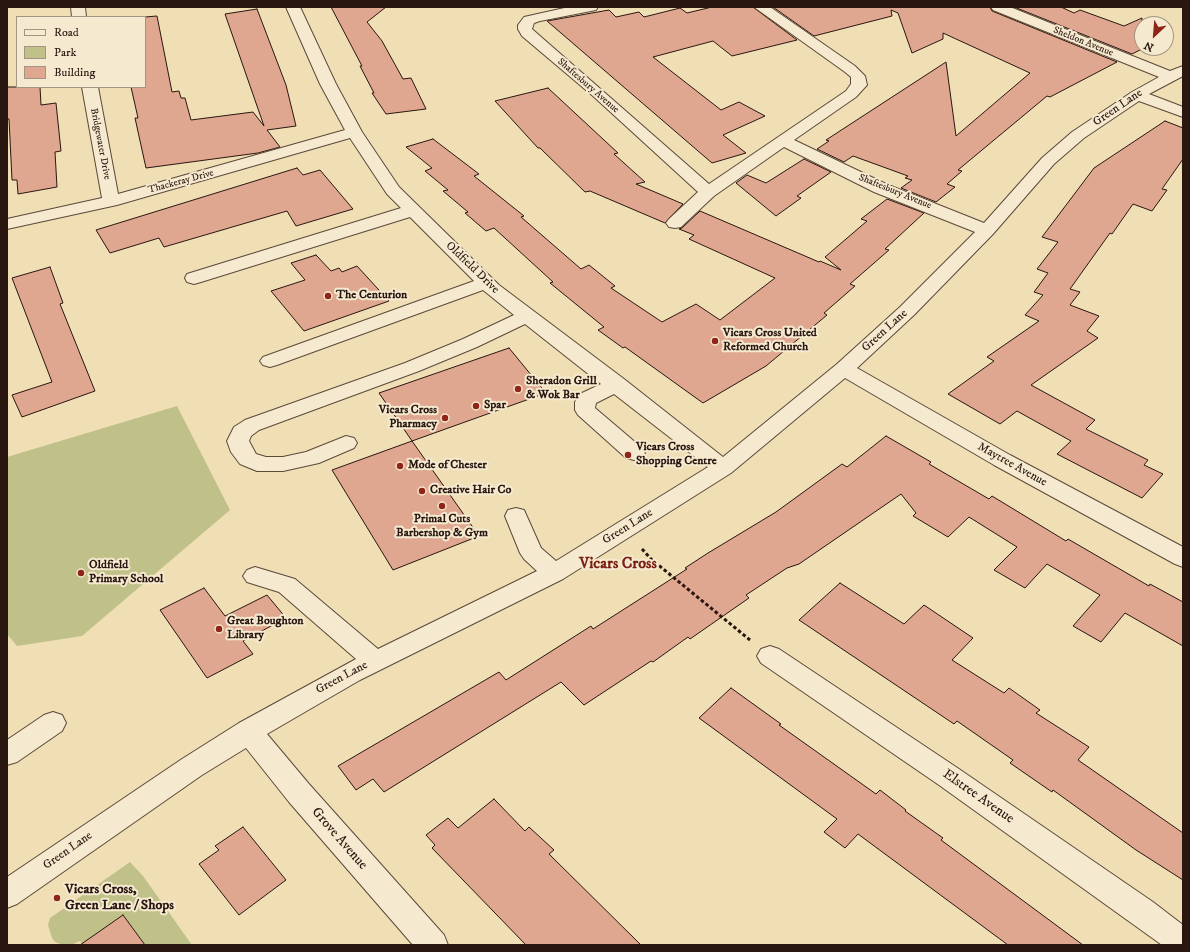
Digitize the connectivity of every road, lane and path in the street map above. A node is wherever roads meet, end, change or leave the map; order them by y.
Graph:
1 (293, 7) edge
2 (591, 7) edge
3 (761, 7) edge
4 (998, 7) edge
5 (1176, 73) edge
6 (90, 88) edge
7 (1137, 95) junction
8 (1183, 112) edge
9 (354, 132) junction
10 (783, 141) junction
11 (708, 192) junction
12 (111, 201) junction
13 (413, 210) junction
14 (675, 223) dead end
15 (7, 224) edge
16 (987, 230) junction
17 (194, 278) dead end
18 (486, 283) junction
19 (527, 316) junction
20 (270, 361) dead end
21 (844, 368) junction
22 (617, 384) junction
23 (346, 443) dead end
24 (634, 453) dead end
25 (723, 468) junction
26 (516, 516) dead end
27 (623, 530) junction
28 (1183, 558) edge
29 (555, 573) junction
30 (255, 576) dead end
31 (770, 656) joint
32 (375, 661) junction
33 (53, 724) dead end
34 (248, 731) junction
35 (7, 754) edge
36 (7, 894) edge
37 (1183, 943) edge
38 (432, 945) edge

1 - 9 street, Oldfield Drive
2 - 11 street, Shaftesbury Avenue
3 - 10 street
4 - 5 street, Sheldon Avenue
5 - 7 street, Green Lane
6 - 12 street, Bridgewater Drive
7 - 8 street
7 - 16 street, Green Lane
9 - 12 street, Thackeray Drive
9 - 13 street, Oldfield Drive
10 - 11 street
10 - 16 street, Shaftesbury Avenue
11 - 14 street
12 - 15 street, Thackeray Drive
13 - 17 street
13 - 18 street, Oldfield Drive
16 - 21 street, Green Lane
18 - 19 street, Oldfield Drive
18 - 20 street
19 - 22 street, Oldfield Drive
19 - 23 street
21 - 25 street, Green Lane
21 - 28 street, Maytree Avenue
22 - 24 street
22 - 25 street, Oldfield Drive
25 - 27 street, Green Lane
26 - 29 street
27 - 29 street, Green Lane
27 - 31 path
29 - 32 street, Green Lane
30 - 32 street
31 - 37 street, Elstree Avenue
32 - 34 street, Green Lane
33 - 35 street
34 - 36 street, Green Lane
34 - 38 street, Grove Avenue

